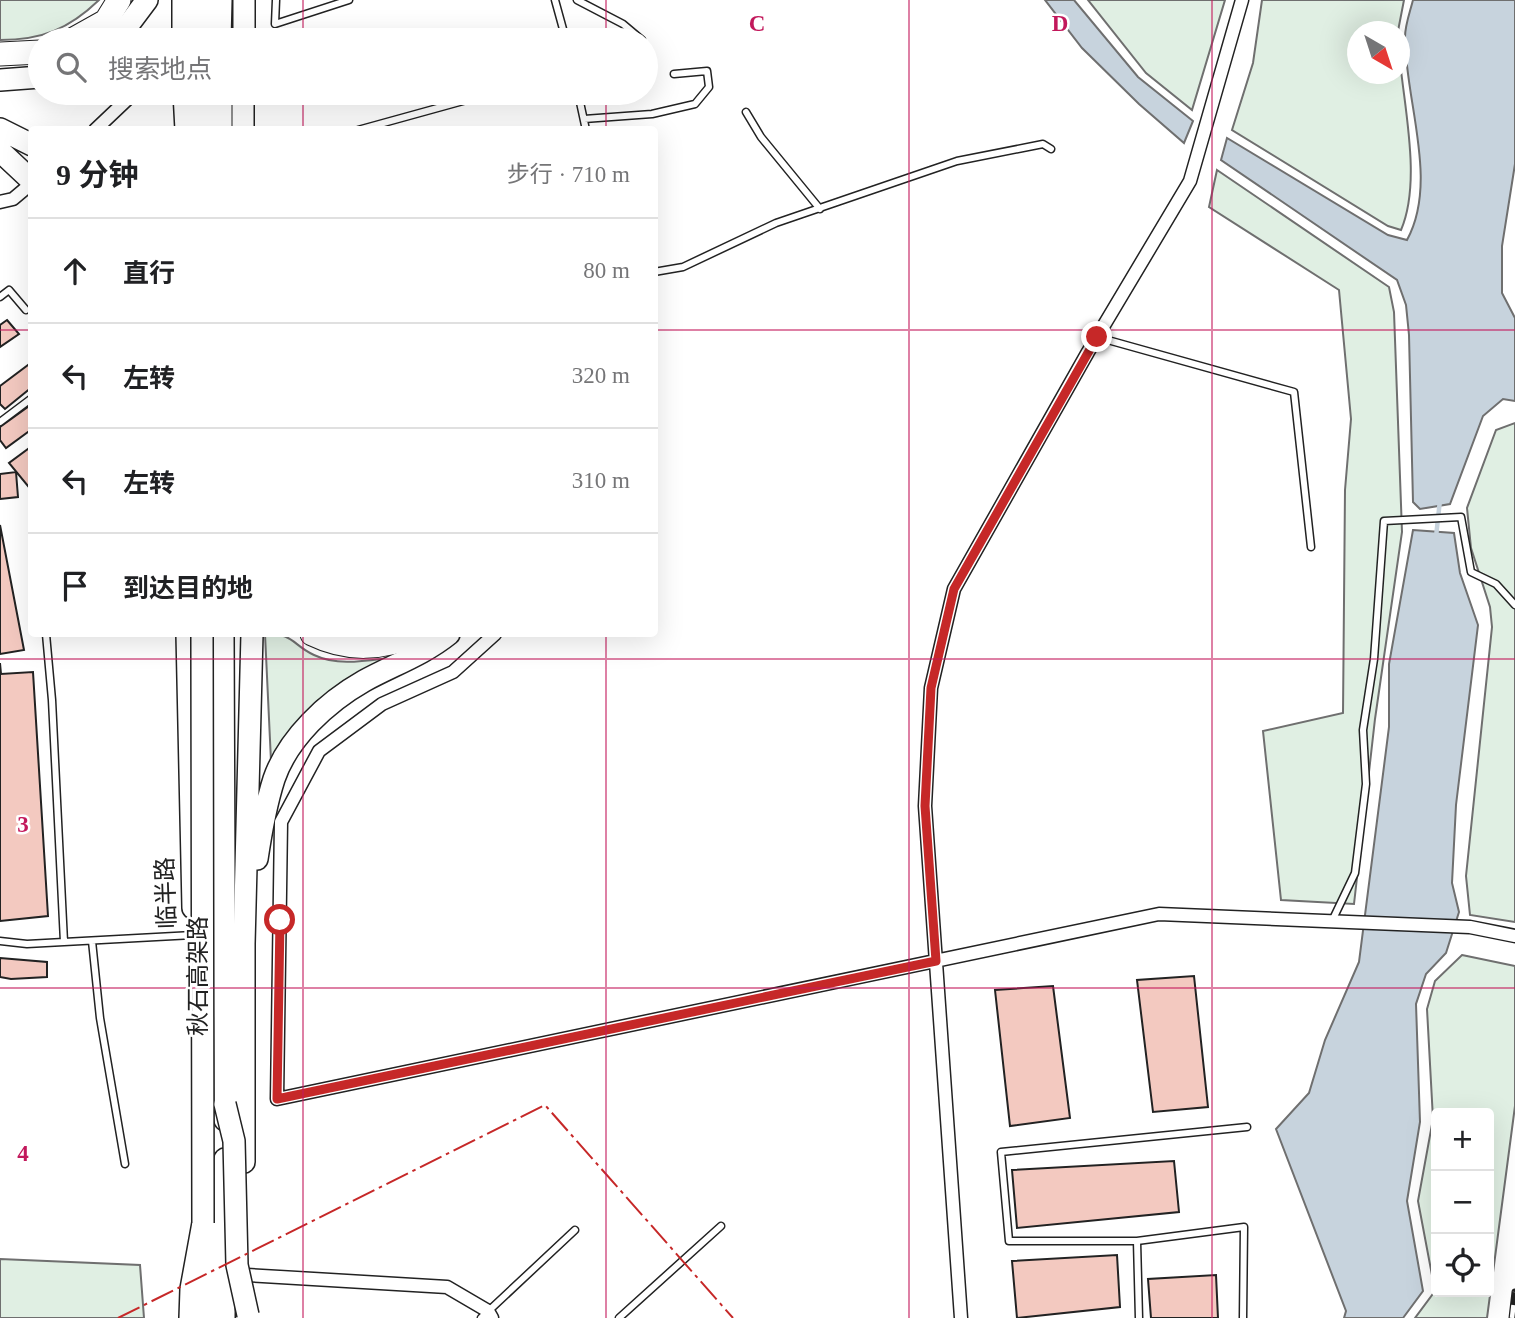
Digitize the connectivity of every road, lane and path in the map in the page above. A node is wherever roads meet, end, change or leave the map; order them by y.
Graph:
1 (119, 0) edge
2 (147, 0) edge
3 (183, 0) edge
4 (201, 0) edge
5 (221, 0) edge
6 (244, 0) edge
7 (276, 0) edge
8 (349, 0) edge
9 (555, 0) edge
10 (578, 0) edge
11 (1242, 0) edge
12 (92, 28) edge
13 (126, 28) edge
14 (183, 28) edge
15 (202, 28) edge
16 (220, 28) edge
17 (244, 28) edge
18 (563, 28) edge
19 (628, 28) edge
20 (28, 53) edge
21 (0, 54) edge
22 (674, 74) dead end
23 (28, 78) edge
24 (0, 80) edge
25 (121, 105) edge
26 (185, 105) edge
27 (203, 105) edge
28 (221, 105) edge
29 (243, 105) edge
30 (449, 105) edge
31 (581, 105) edge
32 (746, 111) dead end
33 (584, 120) junction
34 (99, 126) edge
35 (186, 126) edge
36 (203, 126) edge
37 (221, 126) edge
38 (243, 126) edge
39 (372, 126) edge
40 (585, 126) edge
41 (0, 129) edge
42 (28, 143) edge
43 (0, 149) edge
44 (1051, 149) dead end
45 (28, 165) edge
46 (28, 178) edge
47 (28, 185) edge
48 (6, 200) edge
49 (0, 209) edge
50 (820, 209) junction
51 (658, 271) edge
52 (0, 298) edge
53 (26, 310) dead end
54 (1097, 337) junction
55 (28, 401) edge
56 (1, 420) edge
57 (1311, 547) dead end
58 (1515, 605) edge
59 (46, 637) edge
60 (187, 637) edge
61 (202, 637) edge
62 (223, 637) edge
63 (252, 637) edge
64 (319, 637) edge
65 (412, 637) edge
66 (445, 637) edge
67 (492, 637) edge
68 (1331, 923) junction
69 (193, 935) junction
70 (1515, 936) edge
71 (0, 941) edge
72 (92, 941) junction
73 (64, 942) junction
74 (244, 944) junction
75 (936, 961) junction
76 (225, 1104) junction
77 (1247, 1126) dead end
78 (125, 1164) dead end
79 (203, 1223) junction
80 (721, 1226) dead end
81 (575, 1230) dead end
82 (1138, 1241) junction
83 (247, 1275) junction
84 (487, 1316) edge
85 (190, 1318) edge
86 (203, 1318) edge
87 (209, 1318) edge
88 (224, 1318) edge
89 (247, 1318) edge
90 (619, 1318) edge
91 (961, 1318) edge
92 (1139, 1318) edge
93 (1242, 1318) edge

1 - 12 highway
2 - 13 main road
3 - 14 main road
4 - 15 main road
5 - 16 main road
6 - 17 main road
7 - 8 lane
9 - 18 lane
10 - 19 lane
11 - 54 street
20 - 21 highway
22 - 33 lane
23 - 24 main road
25 - 34 street
26 - 35 main road
27 - 36 main road
28 - 37 main road
29 - 38 main road
30 - 39 lane
31 - 33 lane
32 - 50 lane
33 - 40 lane
41 - 42 main road
43 - 45 main road
43 - 46 main road
44 - 50 lane
47 - 48 street
48 - 49 street
50 - 51 lane
52 - 53 lane
54 - 57 lane
54 - 75 street
55 - 56 lane
58 - 68 lane
59 - 73 lane
60 - 69 main road, 临半路
61 - 79 main road, 秋石高架路, bridge
62 - 76 main road, 秋石高架路
63 - 74 main road
64 - 65 highway
66 - 74 main road
67 - 75 street
68 - 70 street
68 - 75 street
69 - 72 lane
69 - 87 main road, 临半路
71 - 73 lane
72 - 73 lane
72 - 78 lane
74 - 83 main road
75 - 91 street
76 - 88 main road, 秋石高架路, bridge
76 - 89 main road, bridge
77 - 82 lane
79 - 85 main road
79 - 86 main road, 秋石高架路
80 - 90 lane
81 - 84 lane
82 - 92 lane
82 - 93 lane
83 - 84 street
83 - 89 main road

